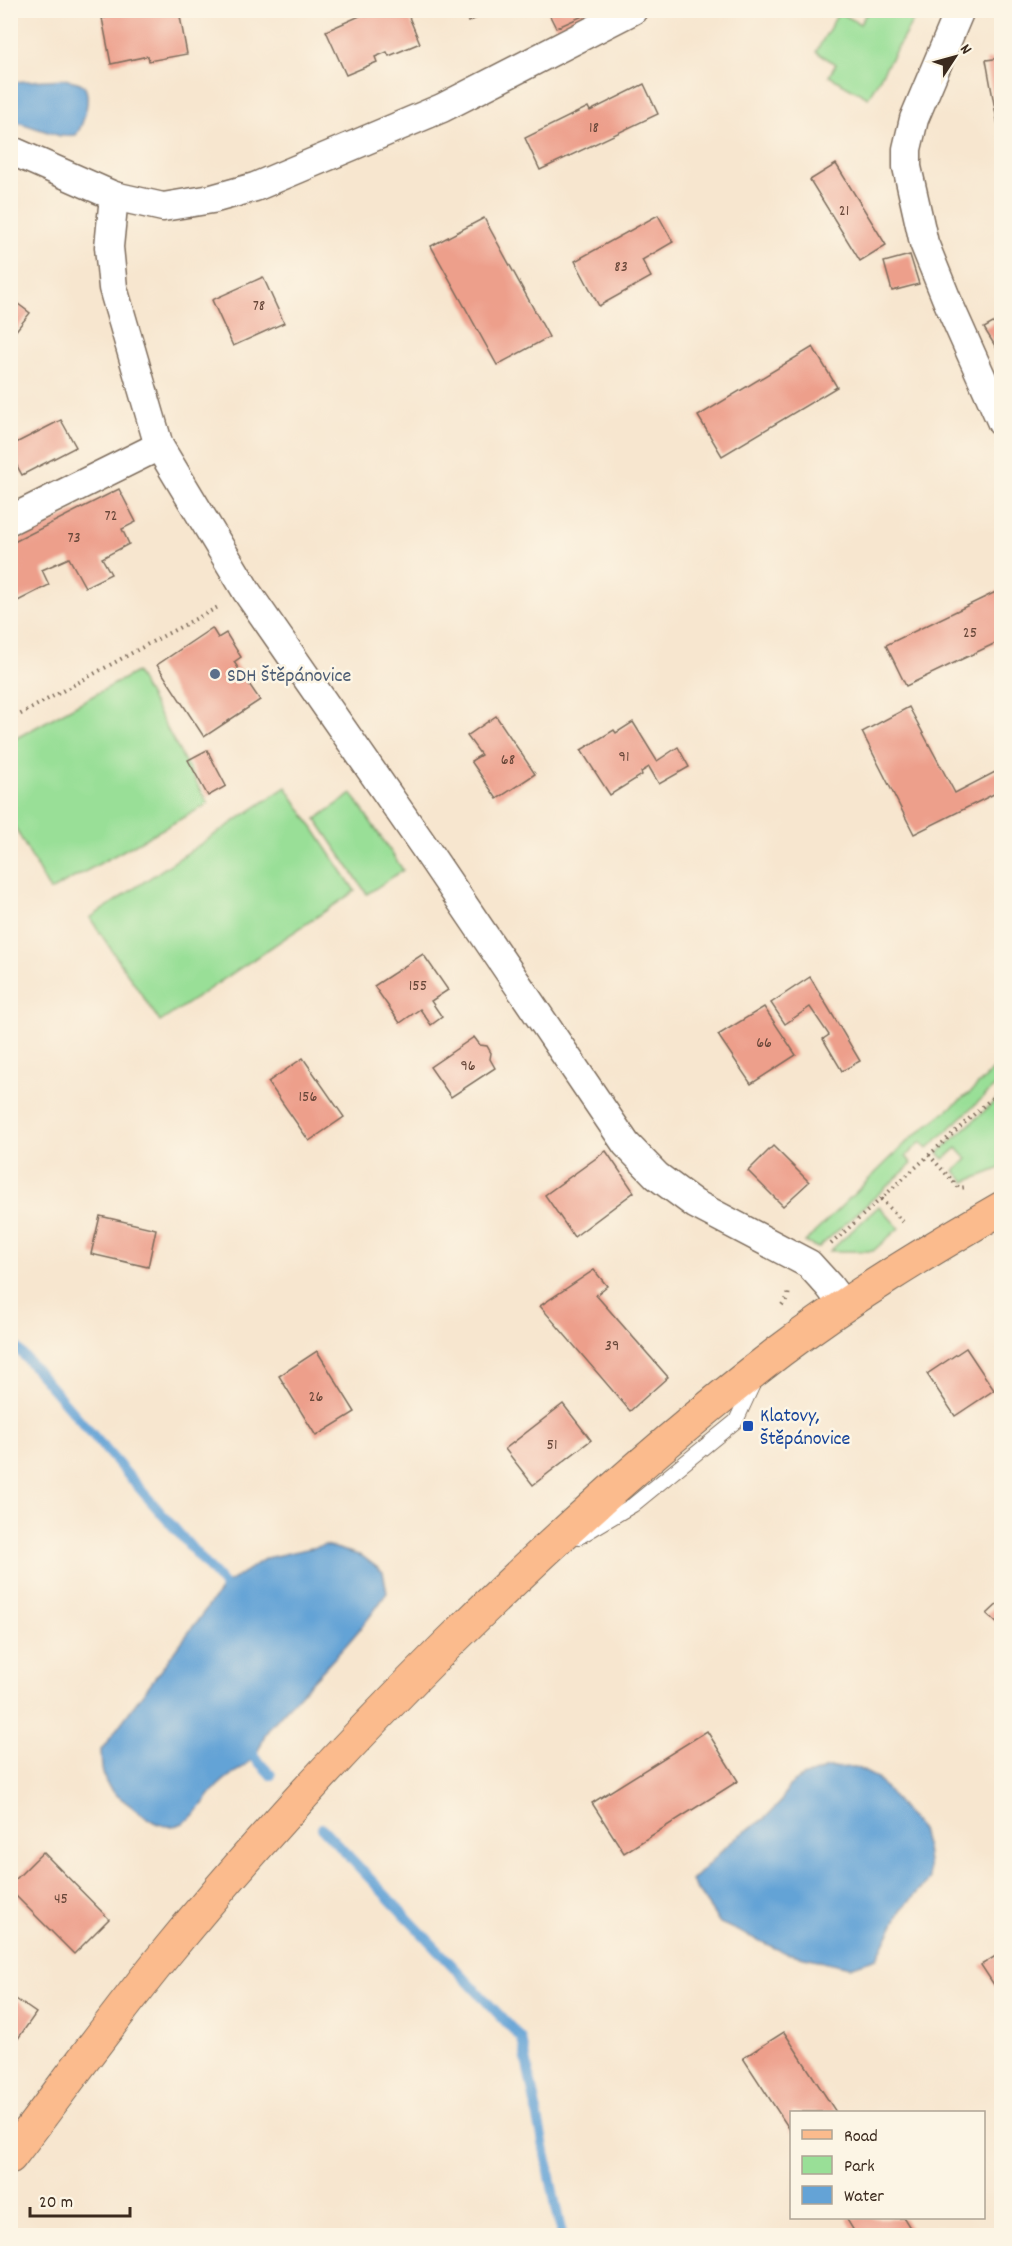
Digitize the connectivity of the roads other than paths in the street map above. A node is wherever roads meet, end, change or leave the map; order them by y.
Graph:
1 (633, 10) edge
2 (960, 10) edge
3 (10, 150) edge
4 (114, 196) junction
5 (1002, 423) edge
6 (159, 446) junction
7 (10, 520) edge
8 (1002, 1208) edge
9 (844, 1306) junction
10 (10, 2157) edge

1 - 4 street
2 - 5 street
3 - 4 street
4 - 6 street
6 - 7 street
6 - 9 street
8 - 9 main road
9 - 10 main road

